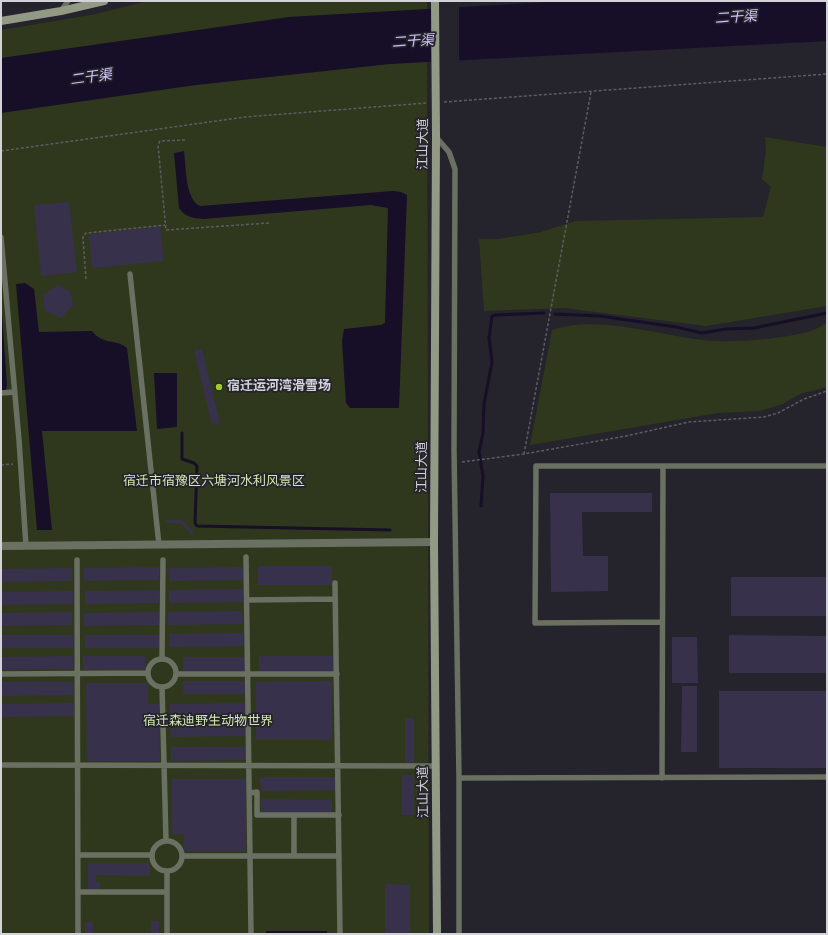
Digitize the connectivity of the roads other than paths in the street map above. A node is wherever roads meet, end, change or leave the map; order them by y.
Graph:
1 (68, 1) edge
2 (104, 1) edge
3 (435, 1) edge
4 (61, 11) junction
5 (1, 21) edge
6 (436, 137) junction
7 (1, 237) edge
8 (130, 274) dead end
9 (15, 392) junction
10 (1, 393) edge
11 (663, 466) junction
12 (827, 466) edge
13 (434, 542) junction
14 (159, 545) junction
15 (1, 546) edge
16 (26, 546) junction
17 (246, 557) dead end
18 (77, 560) dead end
19 (163, 560) dead end
20 (335, 583) dead end
21 (336, 599) junction
22 (247, 600) junction
23 (662, 622) junction
24 (162, 658) junction
25 (1, 674) edge
26 (77, 674) junction
27 (148, 674) junction
28 (176, 674) junction
29 (248, 674) junction
30 (337, 674) junction
31 (162, 687) junction
32 (1, 765) edge
33 (78, 765) junction
34 (164, 765) junction
35 (249, 765) junction
36 (338, 765) junction
37 (435, 766) junction
38 (827, 777) edge
39 (459, 778) junction
40 (662, 778) junction
41 (250, 792) junction
42 (294, 815) junction
43 (339, 815) junction
44 (166, 841) junction
45 (78, 855) junction
46 (152, 855) junction
47 (182, 856) junction
48 (250, 856) junction
49 (294, 856) junction
50 (339, 856) junction
51 (167, 871) junction
52 (78, 892) junction
53 (167, 892) junction
54 (78, 934) edge
55 (167, 934) edge
56 (251, 934) edge
57 (340, 934) edge
58 (437, 934) edge
59 (459, 934) edge

1 - 4 lane
2 - 4 main road
3 - 6 main road, 江山大道, bridge
4 - 5 main road
6 - 13 main road, 江山大道
6 - 39 lane
7 - 9 lane
8 - 14 lane
9 - 10 lane
9 - 16 lane
11 - 12 lane
11 - 23 lane
11 - 23 lane
13 - 14 street
13 - 37 main road, 江山大道
14 - 16 street
15 - 16 street
17 - 22 lane
18 - 26 lane
19 - 24 lane
20 - 21 lane
21 - 22 lane
21 - 30 lane
22 - 29 lane
23 - 40 lane
24 - 27 lane
24 - 28 lane
25 - 26 lane
26 - 27 lane
26 - 33 lane
27 - 31 lane
28 - 29 lane
28 - 31 lane
29 - 30 lane
29 - 35 lane
30 - 36 lane
31 - 34 lane
32 - 33 lane
33 - 34 lane
33 - 45 lane
34 - 35 lane
34 - 44 lane
35 - 36 lane
35 - 41 lane
36 - 37 lane
36 - 43 lane
37 - 58 main road, 江山大道
38 - 40 lane
39 - 40 lane
39 - 59 lane
41 - 42 lane
41 - 48 lane
42 - 43 lane
42 - 49 lane
43 - 50 lane
44 - 46 lane
44 - 47 lane
45 - 46 lane
45 - 52 lane
46 - 51 lane
47 - 48 lane
47 - 51 lane
48 - 49 lane
48 - 56 lane
49 - 50 lane
50 - 57 lane
51 - 53 lane
52 - 53 lane
52 - 54 lane
53 - 55 lane

